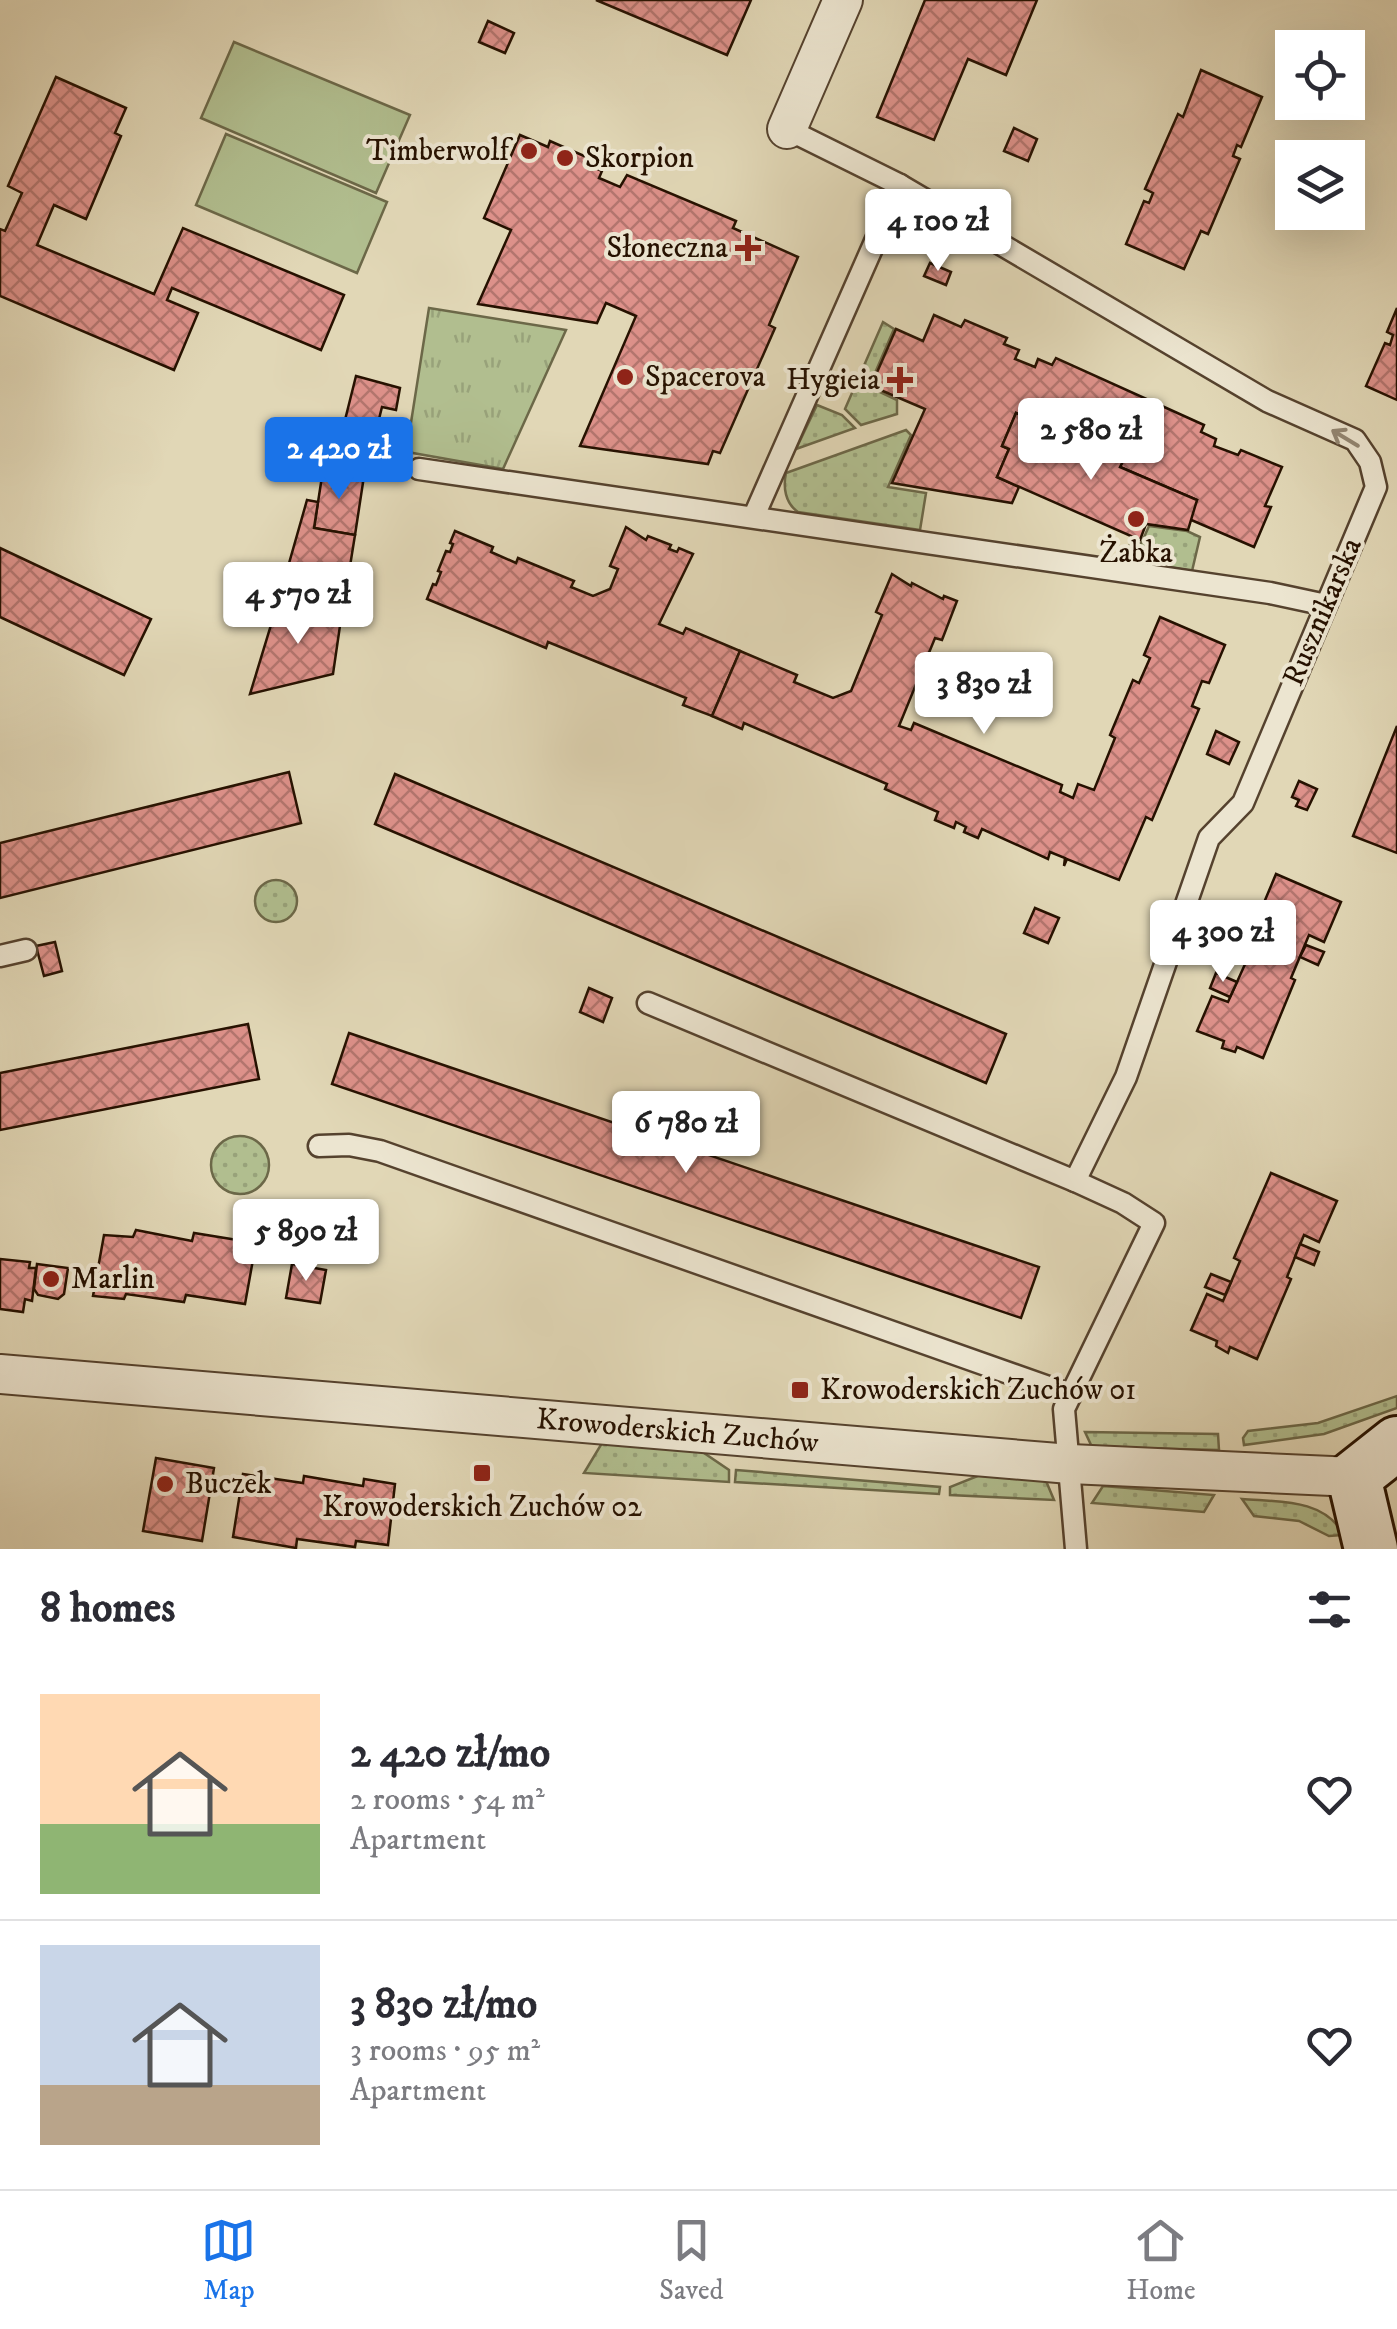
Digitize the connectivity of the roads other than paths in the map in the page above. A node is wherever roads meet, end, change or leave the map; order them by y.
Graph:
1 (842, 0) edge
2 (787, 129) joint
3 (900, 185) junction
4 (420, 469) dead end
5 (754, 516) junction
6 (1326, 605) junction
7 (26, 950) dead end
8 (0, 956) edge
9 (648, 1003) dead end
10 (319, 1146) dead end
11 (1075, 1182) junction
12 (0, 1374) edge
13 (1071, 1395) junction
14 (1397, 1443) edge
15 (1070, 1464) junction
16 (1354, 1477) junction
17 (1076, 1549) edge
18 (1371, 1549) edge

1 - 2 street, Rusznikarska
2 - 3 lane, Rusznikarska
3 - 5 lane
6 -> 3 lane, Rusznikarska
4 - 5 lane
5 - 6 lane
6 - 11 lane, Rusznikarska
7 - 8 lane
9 - 11 lane
10 - 13 lane
11 - 13 lane
12 - 15 street, Krowoderskich Zuchów
13 - 15 lane
14 - 16 street
15 - 16 street, Krowoderskich Zuchów
15 - 17 lane
16 - 18 street

